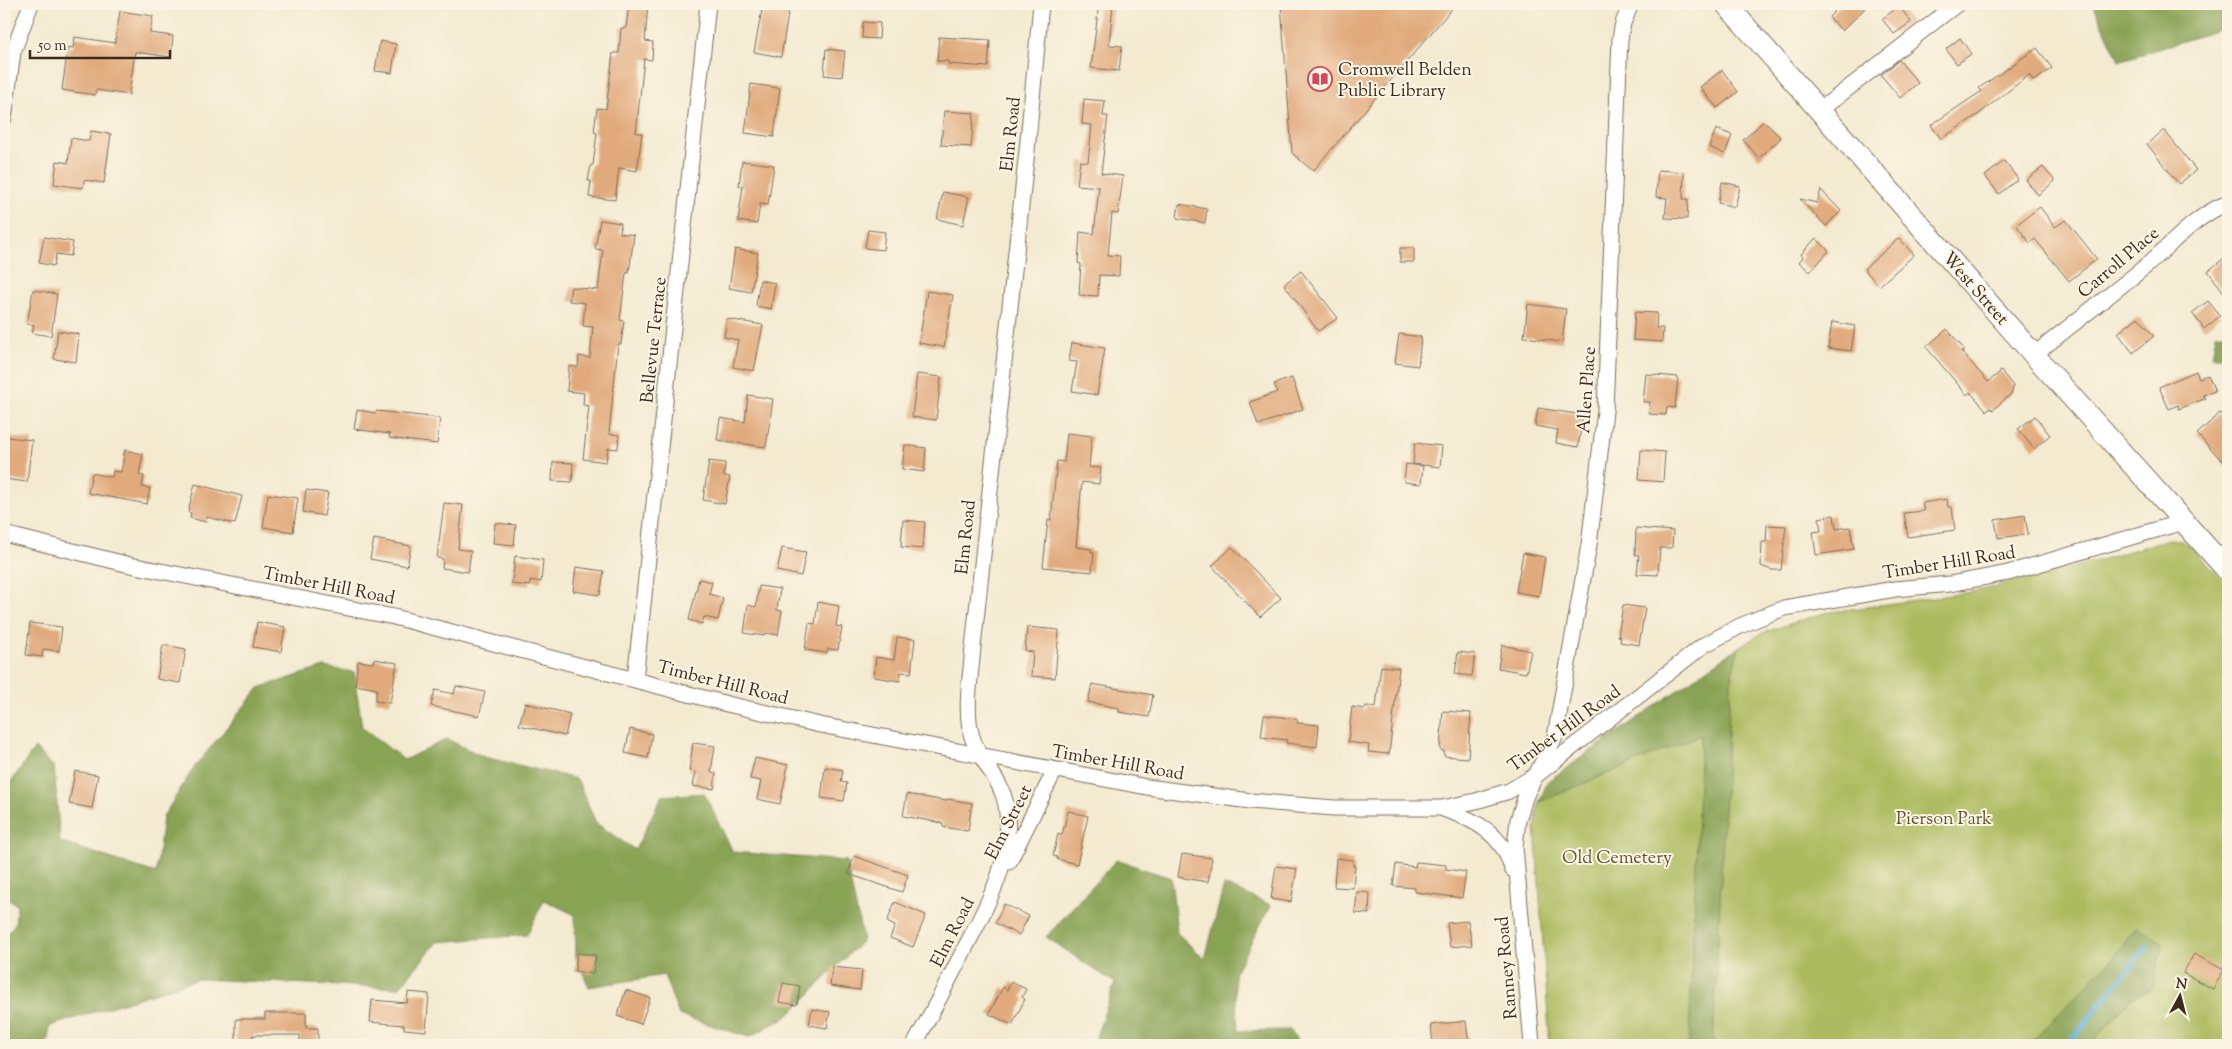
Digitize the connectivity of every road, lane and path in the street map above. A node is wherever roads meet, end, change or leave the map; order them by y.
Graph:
1 (31, 4) edge
2 (708, 4) edge
3 (1041, 4) edge
4 (1631, 4) edge
5 (1726, 4) edge
6 (1957, 4) edge
7 (1820, 110) junction
8 (4, 118) edge
9 (2228, 203) edge
10 (2034, 355) junction
11 (2183, 522) junction
12 (4, 534) edge
13 (2228, 571) edge
14 (635, 680) junction
15 (981, 756) junction
16 (1055, 770) junction
17 (1538, 774) junction
18 (1442, 808) junction
19 (1517, 887) junction
20 (994, 890) junction
21 (914, 1045) edge
22 (1532, 1045) edge

1 - 8 street
2 - 14 street, Bellevue Terrace
3 - 15 street, Elm Road
4 - 17 street, Allen Place
5 - 7 main road, West Street
6 - 7 street
7 - 10 main road, West Street
9 - 10 street, Carroll Place
10 - 11 main road, West Street
11 - 13 main road, West Street
11 - 17 street, Timber Hill Road
12 - 14 street, Timber Hill Road
14 - 15 street, Timber Hill Road
15 - 16 street, Timber Hill Road
15 - 20 street, Elm Road
16 - 18 street, Timber Hill Road
16 - 20 street, Elm Street
17 - 18 street, Timber Hill Road
17 - 19 street, Ranney Road
18 - 19 street, Ranney Road
19 - 22 street, Ranney Road
20 - 21 street, Elm Road

